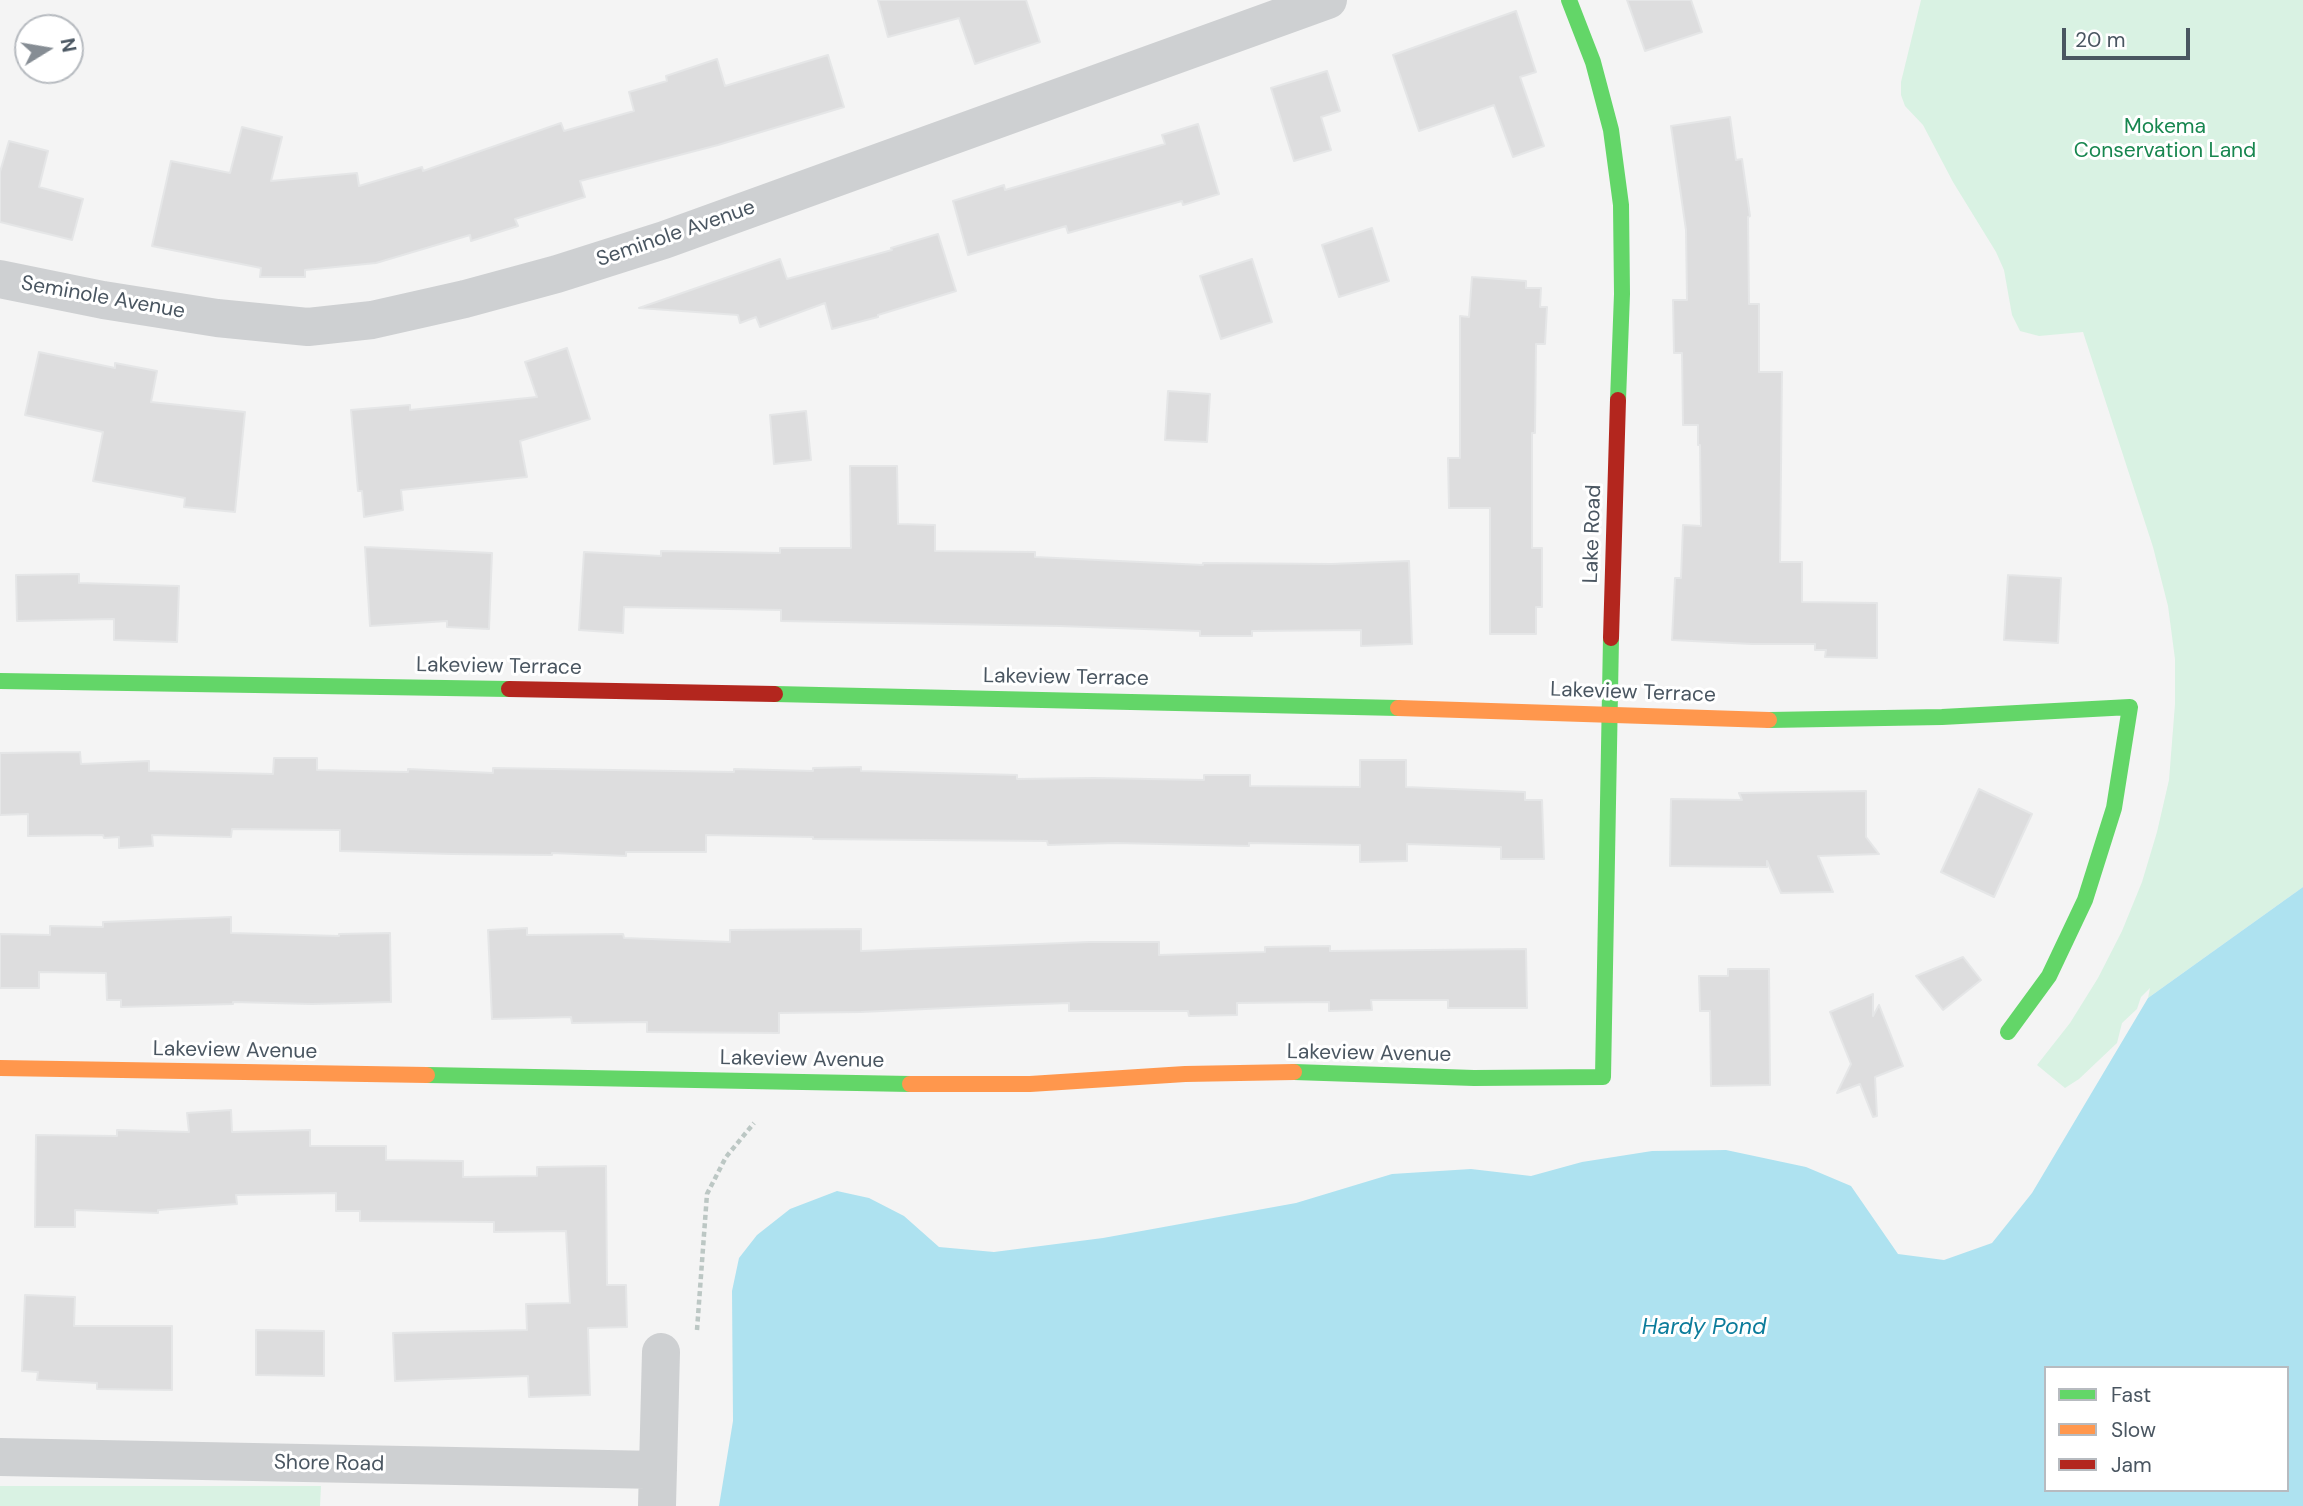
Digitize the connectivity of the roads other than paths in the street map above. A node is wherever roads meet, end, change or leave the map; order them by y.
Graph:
1 (1328, 0) edge
2 (1569, 0) edge
3 (0, 279) edge
4 (0, 681) edge
5 (1608, 713) junction
6 (2008, 1032) dead end
7 (0, 1068) edge
8 (1602, 1077) joint
9 (661, 1352) road end
10 (0, 1457) edge
11 (657, 1488) edge

1 - 3 street, Seminole Avenue
2 - 5 street, Lake Road
4 - 5 street, Lakeview Terrace
5 - 6 street, Lakeview Terrace
5 - 8 street, Lake Road
7 - 8 street, Lakeview Avenue
9 - 11 street, Shore Road
10 - 11 street, Shore Road

